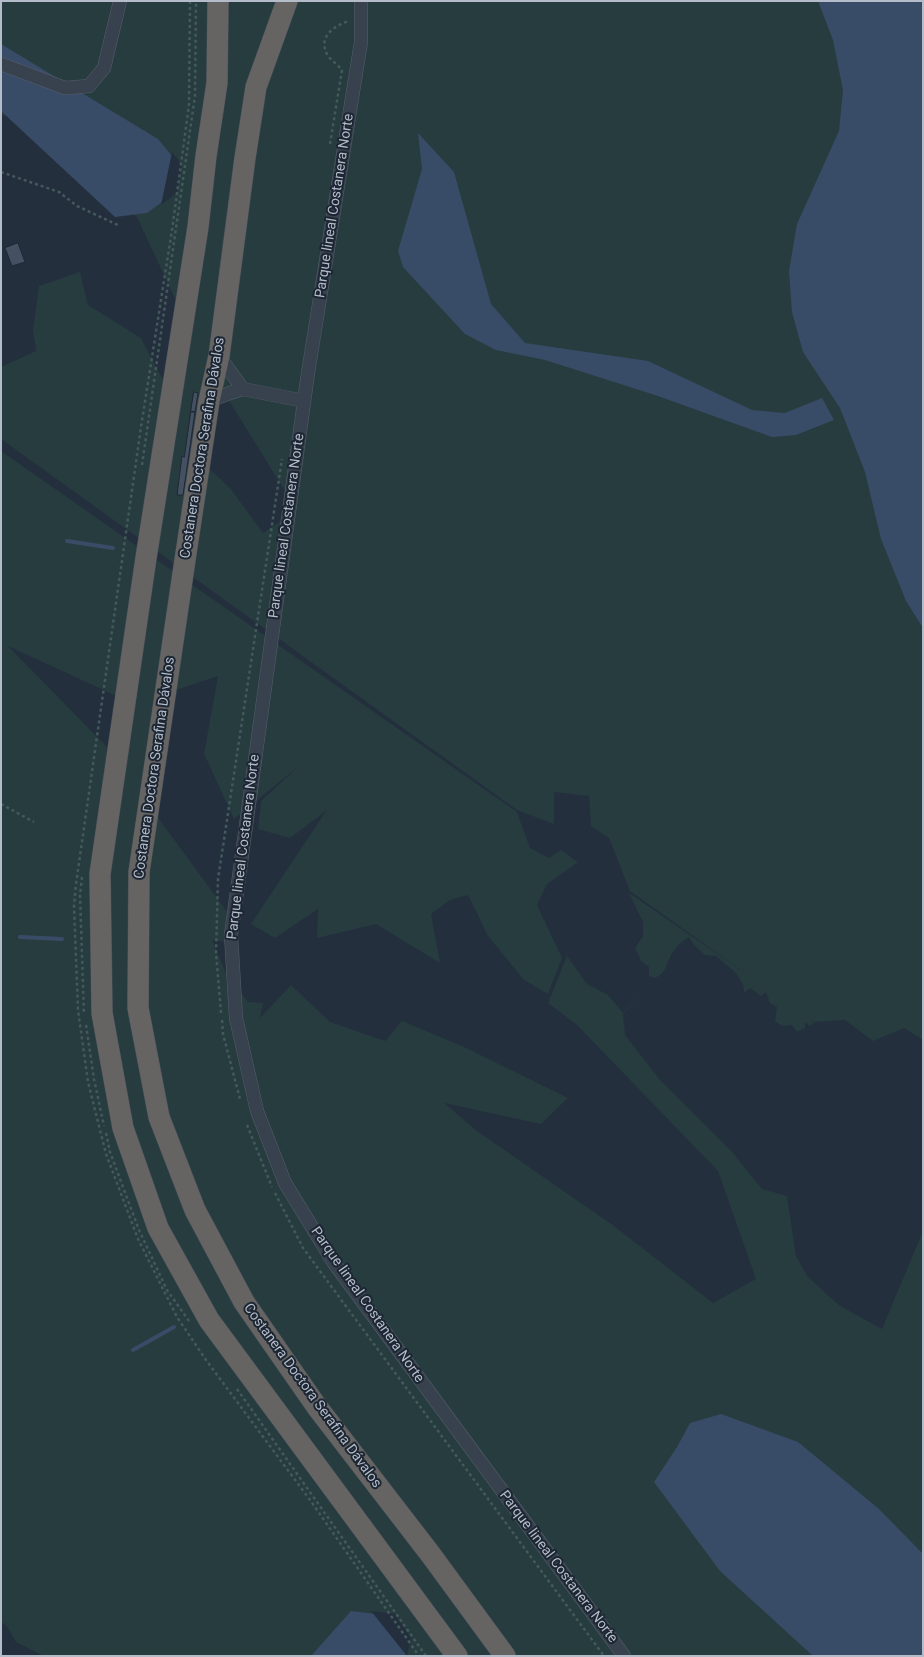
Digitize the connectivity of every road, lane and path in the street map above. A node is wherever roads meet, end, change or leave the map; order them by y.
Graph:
1 (120, 1) edge
2 (190, 1) edge
3 (196, 1) edge
4 (218, 1) edge
5 (287, 1) edge
6 (361, 1) edge
7 (361, 20) junction
8 (1, 64) edge
9 (330, 148) dead end
10 (197, 154) junction
11 (1, 172) edge
12 (120, 226) dead end
13 (188, 226) junction
14 (172, 230) dead end
15 (219, 356) junction
16 (243, 389) junction
17 (209, 401) junction
18 (304, 402) junction
19 (283, 453) dead end
20 (141, 471) dead end
21 (1, 804) edge
22 (34, 822) dead end
23 (83, 872) dead end
24 (241, 1102) dead end
25 (244, 1118) dead end
26 (190, 1322) dead end
27 (236, 1386) dead end
28 (378, 1598) dead end
29 (418, 1656) edge
30 (426, 1656) edge
31 (456, 1656) edge
32 (505, 1656) edge
33 (604, 1656) edge
34 (624, 1656) edge

1 - 8 street
2 - 14 path
3 - 10 path
4 - 10 highway
5 - 15 highway, Costanera Doctora Serafina Dávalos
6 - 7 street, Parque lineal Costanera Norte
7 - 9 path
7 - 18 street, Parque lineal Costanera Norte
10 - 13 highway
10 - 13 path
11 - 12 path
13 - 20 path
13 - 31 highway
15 - 16 street
15 - 17 highway, Costanera Doctora Serafina Dávalos
16 - 17 street
16 - 18 street
17 - 32 highway, Costanera Doctora Serafina Dávalos
18 - 34 street, Parque lineal Costanera Norte
19 - 24 path
21 - 22 path
23 - 26 path
25 - 33 path
27 - 30 path
28 - 29 path

